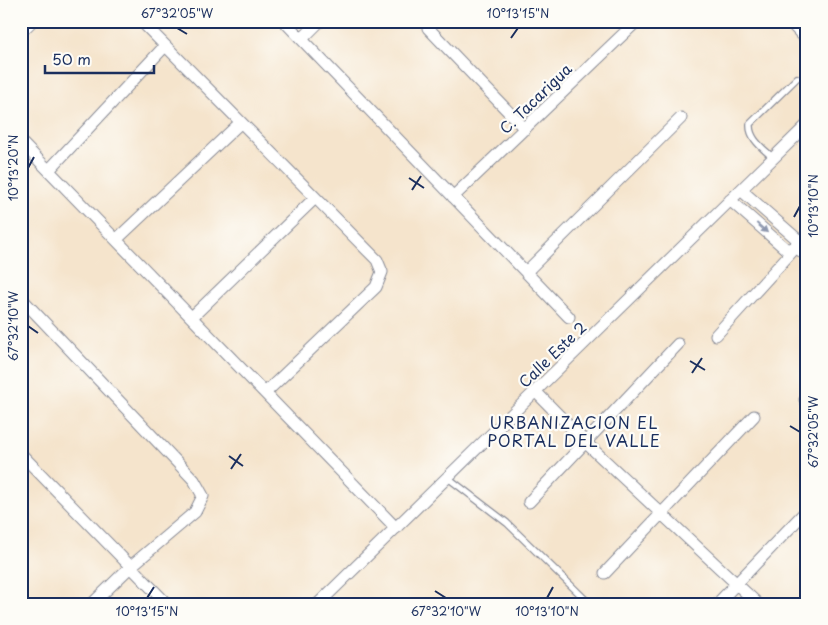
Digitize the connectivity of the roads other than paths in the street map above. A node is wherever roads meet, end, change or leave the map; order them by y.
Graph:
1 (32, 21) edge
2 (141, 21) edge
3 (284, 21) edge
4 (320, 21) edge
5 (637, 21) edge
6 (789, 21) edge
7 (428, 28) dead end
8 (21, 32) edge
9 (302, 39) junction
10 (807, 40) edge
11 (165, 46) junction
12 (797, 78) dead end
13 (681, 118) dead end
14 (240, 123) junction
15 (807, 125) edge
16 (525, 129) junction
17 (21, 142) edge
18 (773, 158) junction
19 (50, 169) junction
20 (741, 190) junction
21 (453, 197) junction
22 (315, 198) junction
23 (730, 200) junction
24 (807, 235) edge
25 (117, 239) junction
26 (796, 247) junction
27 (807, 256) edge
28 (526, 272) junction
29 (21, 298) edge
30 (192, 317) junction
31 (569, 317) dead end
32 (716, 335) dead end
33 (678, 344) dead end
34 (535, 391) junction
35 (265, 393) junction
36 (754, 416) dead end
37 (586, 442) junction
38 (21, 454) edge
39 (447, 477) junction
40 (529, 502) dead end
41 (807, 510) edge
42 (662, 514) junction
43 (396, 528) junction
44 (130, 567) junction
45 (605, 573) dead end
46 (736, 584) junction
47 (92, 604) edge
48 (167, 604) edge
49 (318, 604) edge
50 (590, 604) edge
51 (717, 604) edge
52 (758, 604) edge

1 - 8 street
2 - 11 street
3 - 9 street
4 - 9 street
5 - 16 street, C. Tacarigua
6 - 10 street
7 - 16 street
9 - 21 street
11 - 14 street
11 - 19 street
12 - 18 lane
13 - 28 street
14 - 22 street
14 - 25 street
15 - 18 street, Calle Este 2
16 - 21 street, C. Tacarigua
17 - 19 street
18 - 20 street, Calle Este 2
19 - 25 street
20 - 23 street, Calle Este 2
20 - 26 street
21 - 28 street
22 - 30 street
22 - 35 street
23 -> 26 street
23 - 34 street, Calle Este 2
24 - 26 street
25 - 30 street
26 - 27 street
26 - 32 street
28 - 31 street
29 - 44 street
30 - 35 street
33 - 37 street
34 - 37 street
34 - 39 street, Calle Este 2
35 - 43 street
36 - 42 street
37 - 40 street
37 - 42 street
38 - 44 street
39 - 43 street, Calle Este 2
39 - 50 lane
41 - 46 street
42 - 45 street
42 - 46 street
43 - 49 street, Calle Este 2
44 - 47 street
44 - 48 street
46 - 51 street
46 - 52 street

